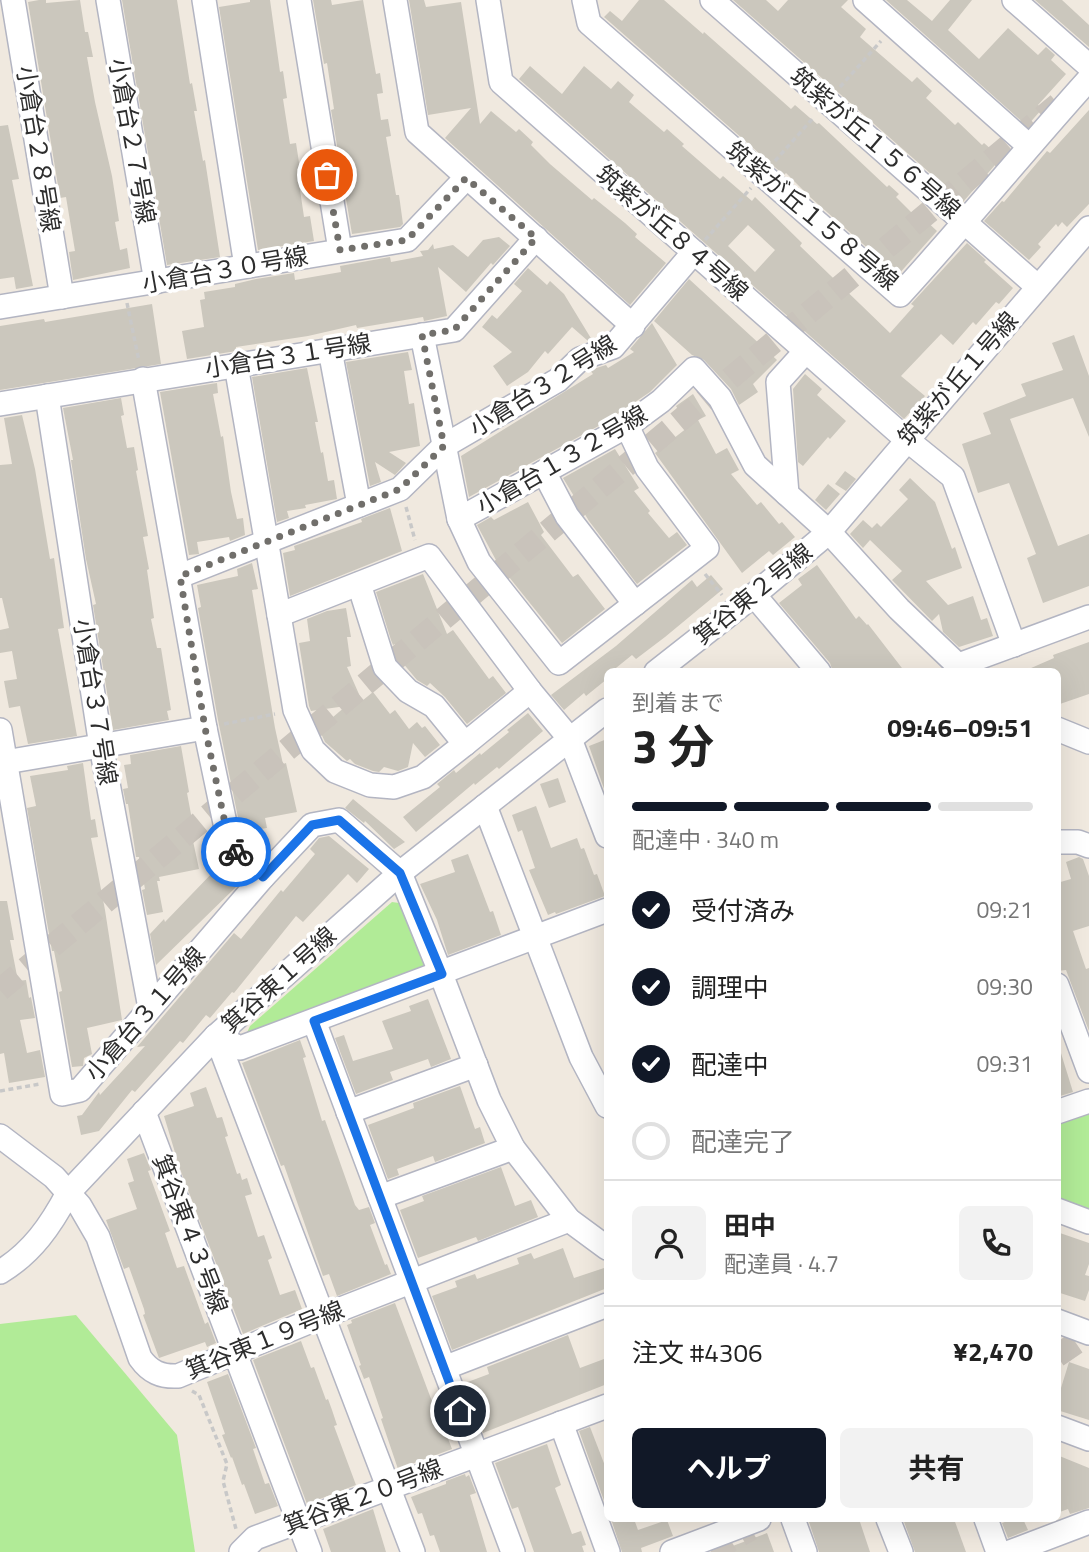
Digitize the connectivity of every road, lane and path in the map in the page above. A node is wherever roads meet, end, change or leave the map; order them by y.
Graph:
1 (13, 0) edge
2 (108, 0) edge
3 (204, 0) edge
4 (299, 0) edge
5 (395, 0) edge
6 (488, 0) edge
7 (584, 0) edge
8 (712, 0) edge
9 (865, 0) edge
10 (1014, 0) edge
11 (894, 26) junction
12 (1089, 66) edge
13 (1089, 79) edge
14 (828, 101) junction
15 (1029, 146) junction
16 (763, 174) junction
17 (466, 178) junction
18 (966, 223) junction
19 (1089, 228) edge
20 (536, 238) junction
21 (340, 250) junction
22 (694, 253) junction
23 (246, 266) junction
24 (156, 282) junction
25 (1038, 287) junction
26 (124, 288) junction
27 (62, 297) junction
28 (0, 307) edge
29 (633, 326) junction
30 (422, 335) junction
31 (330, 350) junction
32 (806, 351) junction
33 (236, 365) junction
34 (143, 379) junction
35 (47, 396) junction
36 (0, 404) edge
37 (627, 426) junction
38 (906, 439) junction
39 (444, 446) junction
40 (544, 472) junction
41 (400, 489) junction
42 (787, 494) junction
43 (359, 505) junction
44 (459, 519) junction
45 (829, 532) junction
46 (266, 542) junction
47 (429, 556) junction
48 (693, 559) junction
49 (180, 576) junction
50 (359, 584) junction
51 (754, 595) junction
52 (723, 597) dead end
53 (635, 604) junction
54 (279, 615) junction
55 (1089, 617) edge
56 (1014, 645) junction
57 (661, 668) edge
58 (816, 668) edge
59 (960, 668) edge
60 (963, 668) edge
61 (530, 691) junction
62 (295, 710) junction
63 (604, 712) edge
64 (205, 728) junction
65 (0, 730) edge
66 (1061, 734) edge
67 (570, 738) junction
68 (1089, 742) edge
69 (465, 744) junction
70 (101, 746) junction
71 (3, 762) edge
72 (485, 806) junction
73 (604, 828) edge
74 (1061, 842) edge
75 (1089, 846) edge
76 (400, 873) junction
77 (263, 877) junction
78 (604, 911) edge
79 (534, 936) junction
80 (442, 974) junction
81 (1061, 996) edge
82 (150, 1008) junction
83 (314, 1021) junction
84 (216, 1036) junction
85 (476, 1065) junction
86 (1089, 1070) edge
87 (60, 1081) junction
88 (0, 1091) edge
89 (604, 1100) edge
90 (1089, 1101) edge
91 (1061, 1111) edge
92 (144, 1112) junction
93 (348, 1112) junction
94 (0, 1136) edge
95 (513, 1148) junction
96 (68, 1193) junction
97 (380, 1197) junction
98 (1061, 1212) edge
99 (569, 1220) junction
100 (1089, 1222) edge
101 (604, 1246) edge
102 (0, 1272) edge
103 (411, 1281) junction
104 (604, 1306) edge
105 (323, 1316) junction
106 (1061, 1322) edge
107 (1089, 1333) edge
108 (234, 1352) junction
109 (444, 1368) junction
110 (165, 1377) junction
111 (604, 1407) edge
112 (561, 1423) junction
113 (1061, 1428) edge
114 (1089, 1439) edge
115 (476, 1454) junction
116 (388, 1487) junction
117 (299, 1522) junction
118 (750, 1522) edge
119 (794, 1522) edge
120 (889, 1522) edge
121 (987, 1522) edge
122 (1089, 1522) edge
123 (703, 1537) edge
124 (241, 1552) edge
125 (310, 1552) edge
126 (413, 1552) edge
127 (513, 1552) edge
128 (608, 1552) edge
129 (673, 1552) edge
130 (805, 1552) edge
131 (901, 1552) edge
132 (998, 1552) edge
133 (1010, 1552) edge

1 - 27 street, 小倉台２８号線
2 - 24 street, 小倉台２７号線
3 - 23 street
4 - 21 street
5 - 17 street
6 - 22 street, 筑紫が丘８４号線
7 - 16 street, 筑紫が丘１５８号線
8 - 14 street, 筑紫が丘１５６号線
9 - 11 street
10 - 12 street
11 - 14 path
11 - 15 street
13 - 15 street, 筑紫が丘１５８号線
14 - 16 path
14 - 18 street, 筑紫が丘１５６号線
15 - 18 street, 筑紫が丘１５８号線
16 - 18 street, 筑紫が丘１５８号線
16 - 22 path
17 - 20 street
17 - 21 street, 小倉台３０号線
18 - 25 street, 筑紫が丘１５６号線
19 - 25 street, 筑紫が丘１号線
20 - 29 street
20 - 30 street, 小倉台３１号線
21 - 23 street, 小倉台３０号線
22 - 29 street, 小倉台３２号線
22 - 32 street, 筑紫が丘８４号線
23 - 24 street, 小倉台３０号線
24 - 26 street, 小倉台３０号線
25 - 38 street, 筑紫が丘１号線
26 - 27 street, 小倉台３０号線
26 - 34 path
27 - 28 street, 小倉台３０号線
29 - 39 street, 小倉台３２号線
30 - 31 street, 小倉台３１号線
30 - 39 street, 小倉台１３２号線
31 - 33 street, 小倉台３１号線
31 - 43 street
32 - 38 street, 筑紫が丘８４号線
32 - 42 street
33 - 34 street, 小倉台３１号線
33 - 46 street
34 - 35 street, 小倉台３１号線
34 - 49 street
35 - 36 street, 小倉台３１号線
35 - 70 street, 小倉台３７号線
37 - 40 street, 小倉台１３２号線
37 - 42 street, 小倉台１３２号線
37 - 48 street
38 - 45 street, 筑紫が丘１号線
38 - 56 street, 筑紫が丘８４号線
39 - 41 street, 小倉台３２号線
39 - 44 street, 小倉台１３２号線
40 - 44 street, 小倉台１３２号線
40 - 53 street
41 - 43 street, 小倉台３２号線
41 - 47 path
42 - 45 street
43 - 46 street, 小倉台３２号線
44 - 53 street
45 - 51 street, 箕谷東２号線
45 - 59 street, 箕谷東２号線
46 - 49 street, 小倉台３２号線
46 - 54 street
47 - 50 street
47 - 61 street
48 - 52 path
48 - 53 street
49 - 64 street
50 - 54 street
50 - 69 street
51 - 57 street, 箕谷東２号線
51 - 58 street
54 - 62 street
55 - 56 street
56 - 60 street
61 - 67 street
61 - 69 street
62 - 64 path
62 - 69 street
63 - 67 street
64 - 70 street
64 - 77 street
65 - 71 street, 小倉台３１号線
66 - 68 street
67 - 72 street
67 - 73 street
70 - 71 street
70 - 82 street, 小倉台３７号線
71 - 87 street, 小倉台３１号線
72 - 76 street, 箕谷東１号線
72 - 79 street
74 - 75 street
76 - 77 street, 小倉台３１号線
76 - 80 street
76 - 84 street, 箕谷東１号線
77 - 82 street, 小倉台３１号線
78 - 79 street
79 - 80 street
79 - 89 street
80 - 83 street
80 - 85 street
81 - 86 street
82 - 87 street, 小倉台３１号線
83 - 84 street
83 - 93 street
84 - 92 street
84 - 105 street, 箕谷東１号線
85 - 93 street
85 - 95 street
87 - 88 path
90 - 91 street
92 - 96 street
92 - 108 street, 箕谷東４３号線
93 - 97 street
94 - 96 street, 箕谷東１９号線
95 - 97 street
95 - 99 street
96 - 102 street
96 - 110 street, 箕谷東１９号線
97 - 103 street
98 - 100 street
99 - 101 street
99 - 103 street, 箕谷東１９号線
103 - 105 street, 箕谷東１９号線
103 - 109 street
104 - 109 street
105 - 108 street, 箕谷東１９号線
105 - 116 street, 箕谷東１号線
106 - 107 street
108 - 110 street, 箕谷東１９号線
108 - 117 street, 箕谷東４３号線
109 - 115 street
110 - 124 path
111 - 112 street, 箕谷東２０号線
112 - 115 street, 箕谷東２０号線
112 - 128 street
113 - 114 street
115 - 116 street, 箕谷東２０号線
115 - 127 street
116 - 117 street, 箕谷東２０号線
116 - 126 street, 箕谷東１号線
117 - 124 street, 箕谷東２０号線
117 - 125 street, 箕谷東４３号線
118 - 123 street
119 - 130 street
120 - 131 street
121 - 132 street
122 - 133 street
123 - 129 street

